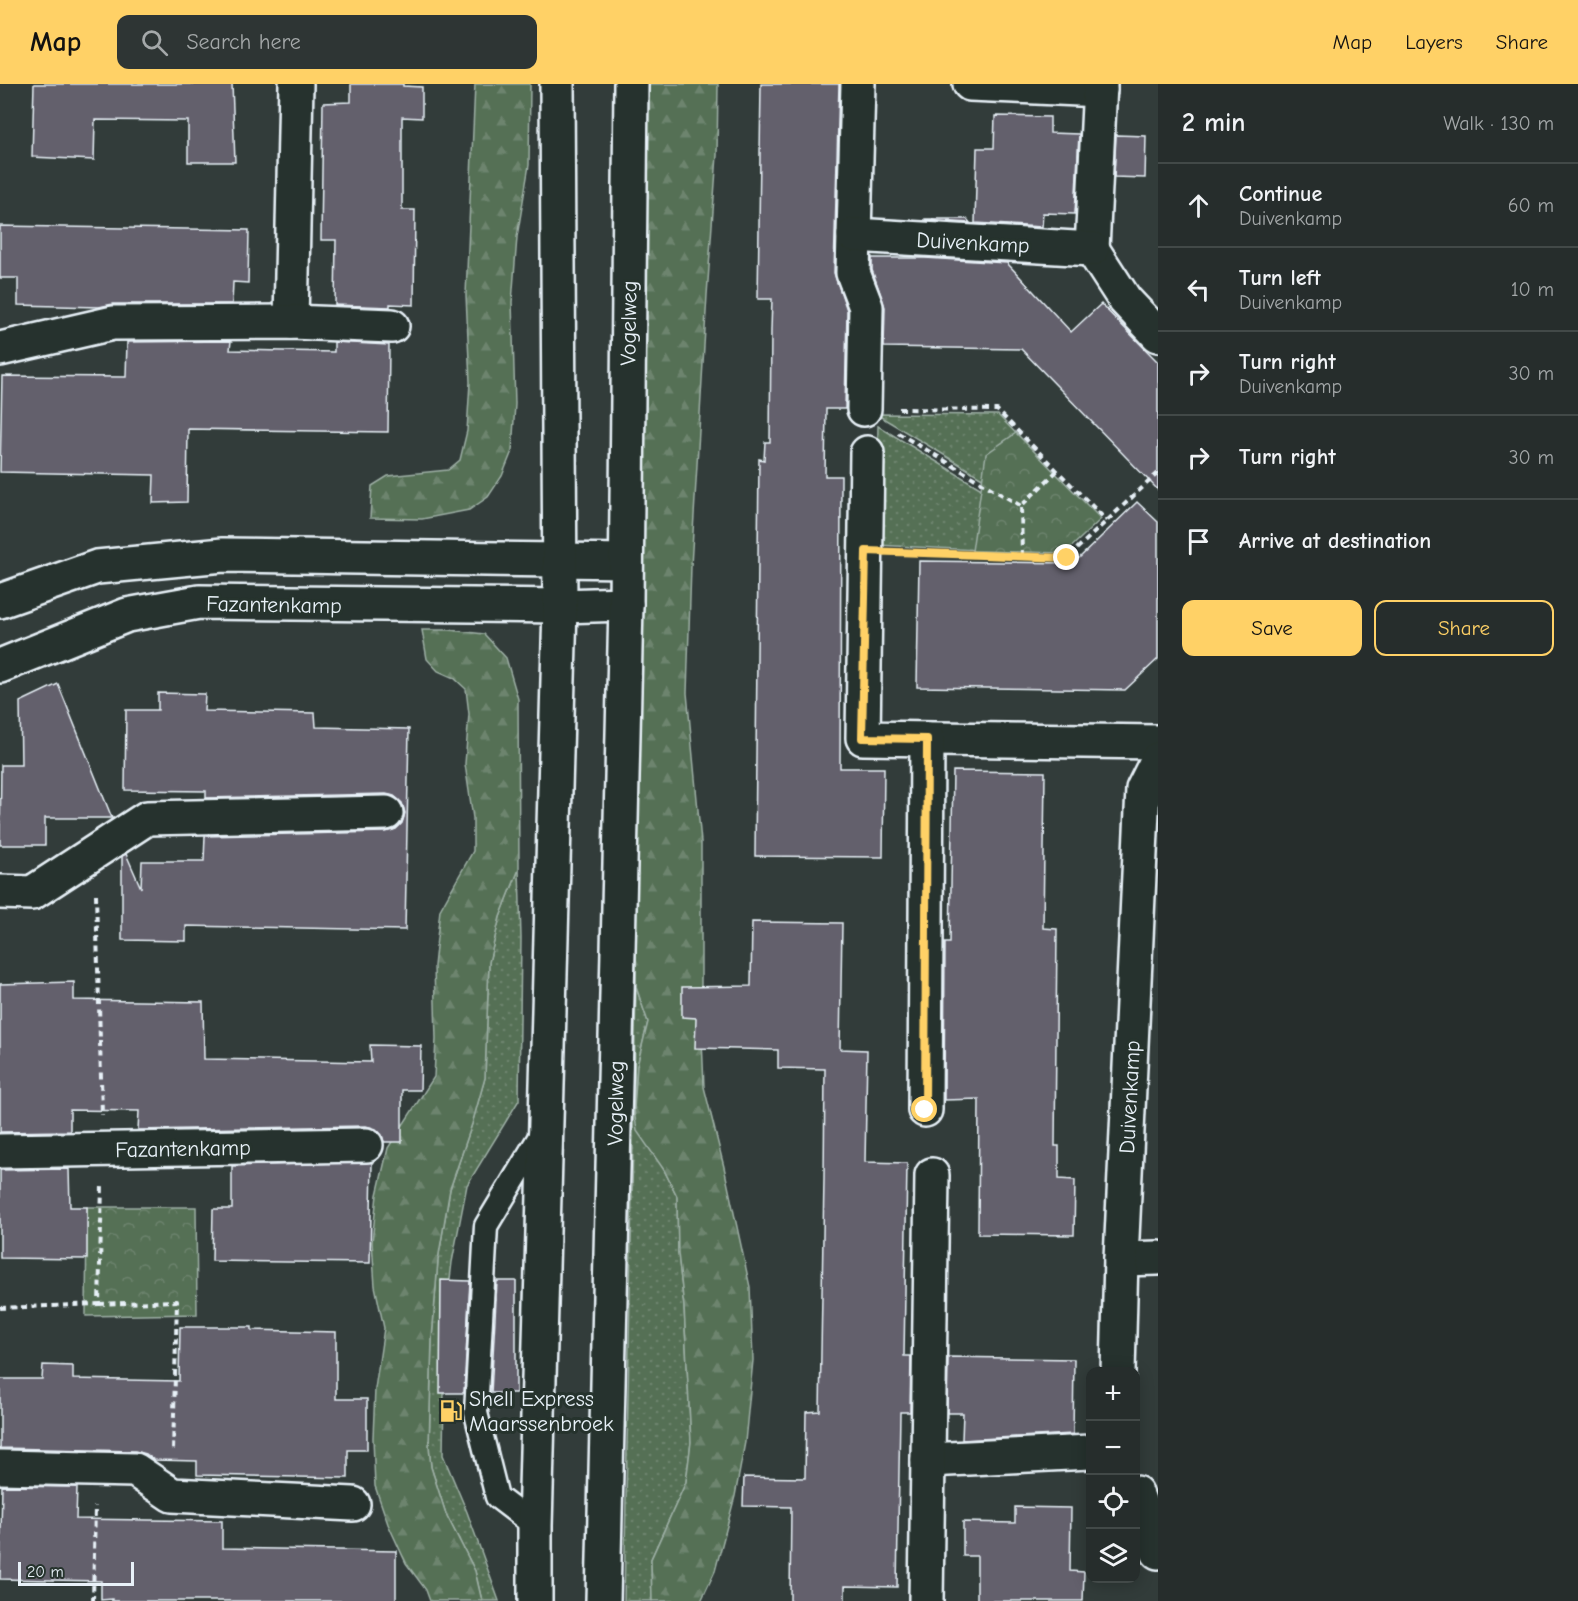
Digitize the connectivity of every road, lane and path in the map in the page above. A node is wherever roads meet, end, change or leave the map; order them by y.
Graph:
1 (296, 84) edge
2 (557, 84) edge
3 (631, 84) edge
4 (858, 84) edge
5 (969, 84) edge
6 (1100, 87) edge
7 (854, 235) junction
8 (1092, 249) junction
9 (291, 322) junction
10 (392, 326) dead end
11 (1158, 335) edge
12 (0, 349) edge
13 (864, 409) joint
14 (893, 430) dead end
15 (867, 453) dead end
16 (1058, 470) junction
17 (1158, 473) edge
18 (1021, 507) junction
19 (1107, 521) junction
20 (866, 551) junction
21 (1022, 556) junction
22 (559, 560) junction
23 (626, 561) junction
24 (0, 601) edge
25 (626, 604) junction
26 (560, 606) junction
27 (0, 666) edge
28 (927, 739) junction
29 (1158, 742) edge
30 (1158, 759) edge
31 (386, 813) dead end
32 (0, 892) edge
33 (925, 1110) dead end
34 (546, 1127) junction
35 (366, 1145) dead end
36 (0, 1151) edge
37 (932, 1175) dead end
38 (1158, 1258) edge
39 (1121, 1259) junction
40 (99, 1304) dead end
41 (1118, 1367) edge
42 (1086, 1452) edge
43 (928, 1460) junction
44 (0, 1467) edge
45 (96, 1469) junction
46 (172, 1495) junction
47 (1140, 1503) edge
48 (353, 1504) dead end
49 (535, 1526) junction
50 (1158, 1552) edge
51 (93, 1601) edge
52 (536, 1601) edge
53 (603, 1601) edge
54 (926, 1601) edge

1 - 9 street
2 - 22 street
3 - 23 street, Vogelweg
4 - 7 street
5 - 6 street
6 - 8 street
7 - 8 street, Duivenkamp
7 - 13 street
8 - 11 street
9 - 10 street
9 - 12 street
13 - 16 path
14 - 18 path
15 - 20 street
16 - 18 path
16 - 19 path
17 - 19 path
18 - 21 path
19 - 21 path
20 - 21 path
20 - 28 street
22 - 23 street
22 - 24 street, Fazantenkamp
22 - 26 street
23 - 25 street, Vogelweg
25 - 26 street
25 - 53 street, Vogelweg
26 - 27 street, Fazantenkamp
26 - 34 street
28 - 29 street
28 - 33 street
30 - 39 street, Duivenkamp
31 - 32 street
34 - 49 street
34 - 49 lane
35 - 36 street, Fazantenkamp
37 - 43 street
38 - 39 street
39 - 41 street, Duivenkamp
40 - 46 path
42 - 43 street
43 - 54 street
44 - 45 street
45 - 46 street
45 - 51 path
46 - 48 street
47 - 50 street
49 - 52 street

